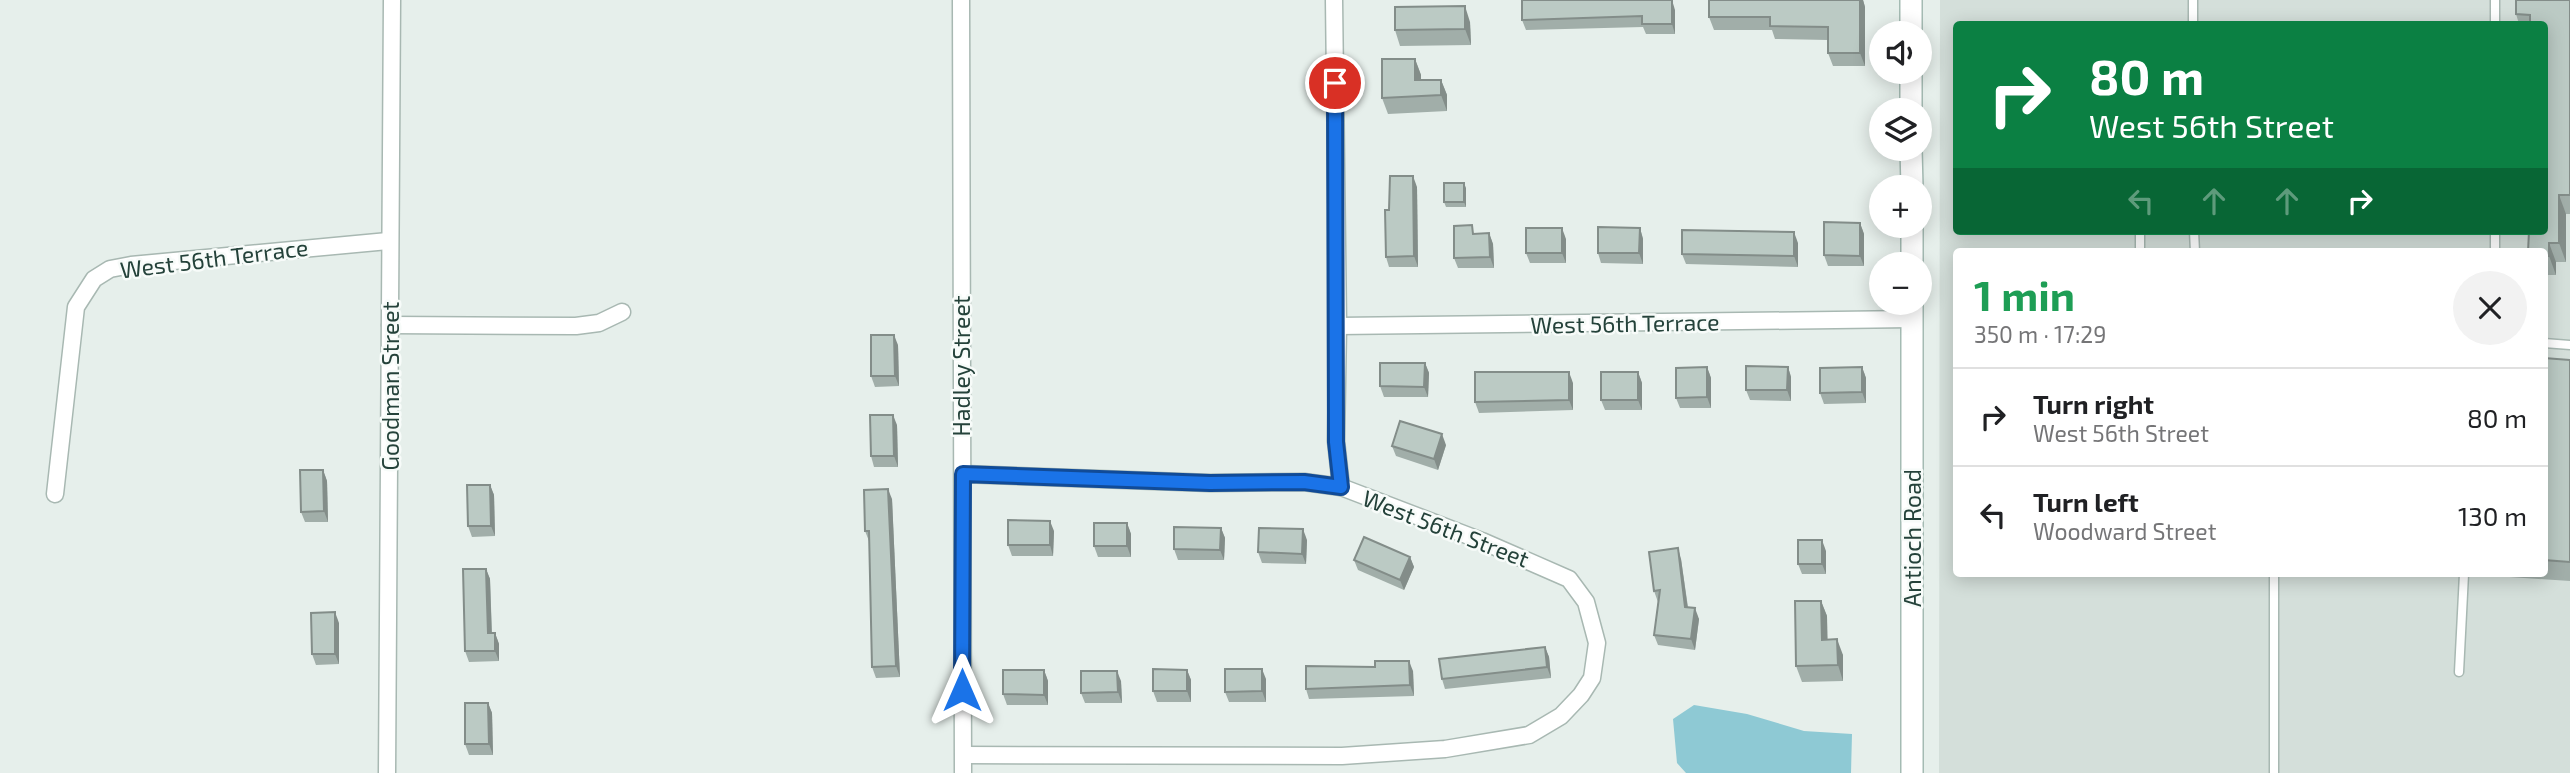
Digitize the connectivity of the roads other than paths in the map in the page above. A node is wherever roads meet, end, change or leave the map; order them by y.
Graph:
1 (392, 0) edge
2 (961, 0) edge
3 (1334, 0) edge
4 (1911, 0) edge
5 (2193, 0) edge
6 (2495, 0) edge
7 (1911, 21) edge
8 (2193, 21) edge
9 (2495, 21) edge
10 (388, 241) junction
11 (622, 312) dead end
12 (1869, 312) edge
13 (1912, 315) edge
14 (390, 325) junction
15 (1338, 326) junction
16 (2548, 343) edge
17 (2570, 345) edge
18 (963, 474) junction
19 (1341, 487) junction
20 (55, 494) dead end
21 (2274, 577) edge
22 (2464, 577) edge
23 (2459, 672) dead end
24 (964, 755) junction
25 (387, 773) edge
26 (963, 773) edge
27 (1912, 773) edge
28 (2274, 773) edge

1 - 10 street, Goodman Street
2 - 18 street, Hadley Street
3 - 15 street
4 - 7 main road
5 - 8 lane
6 - 9 lane
10 - 14 street, Goodman Street
10 - 20 street, West 56th Terrace
11 - 14 street
12 - 15 street, West 56th Terrace
13 - 27 main road, Antioch Road
14 - 25 street, Goodman Street
15 - 19 street
16 - 17 lane
18 - 19 street, West 56th Street
18 - 24 street, Hadley Street
19 - 24 street, West 56th Street
21 - 28 lane
22 - 23 lane
24 - 26 street, Hadley Street

